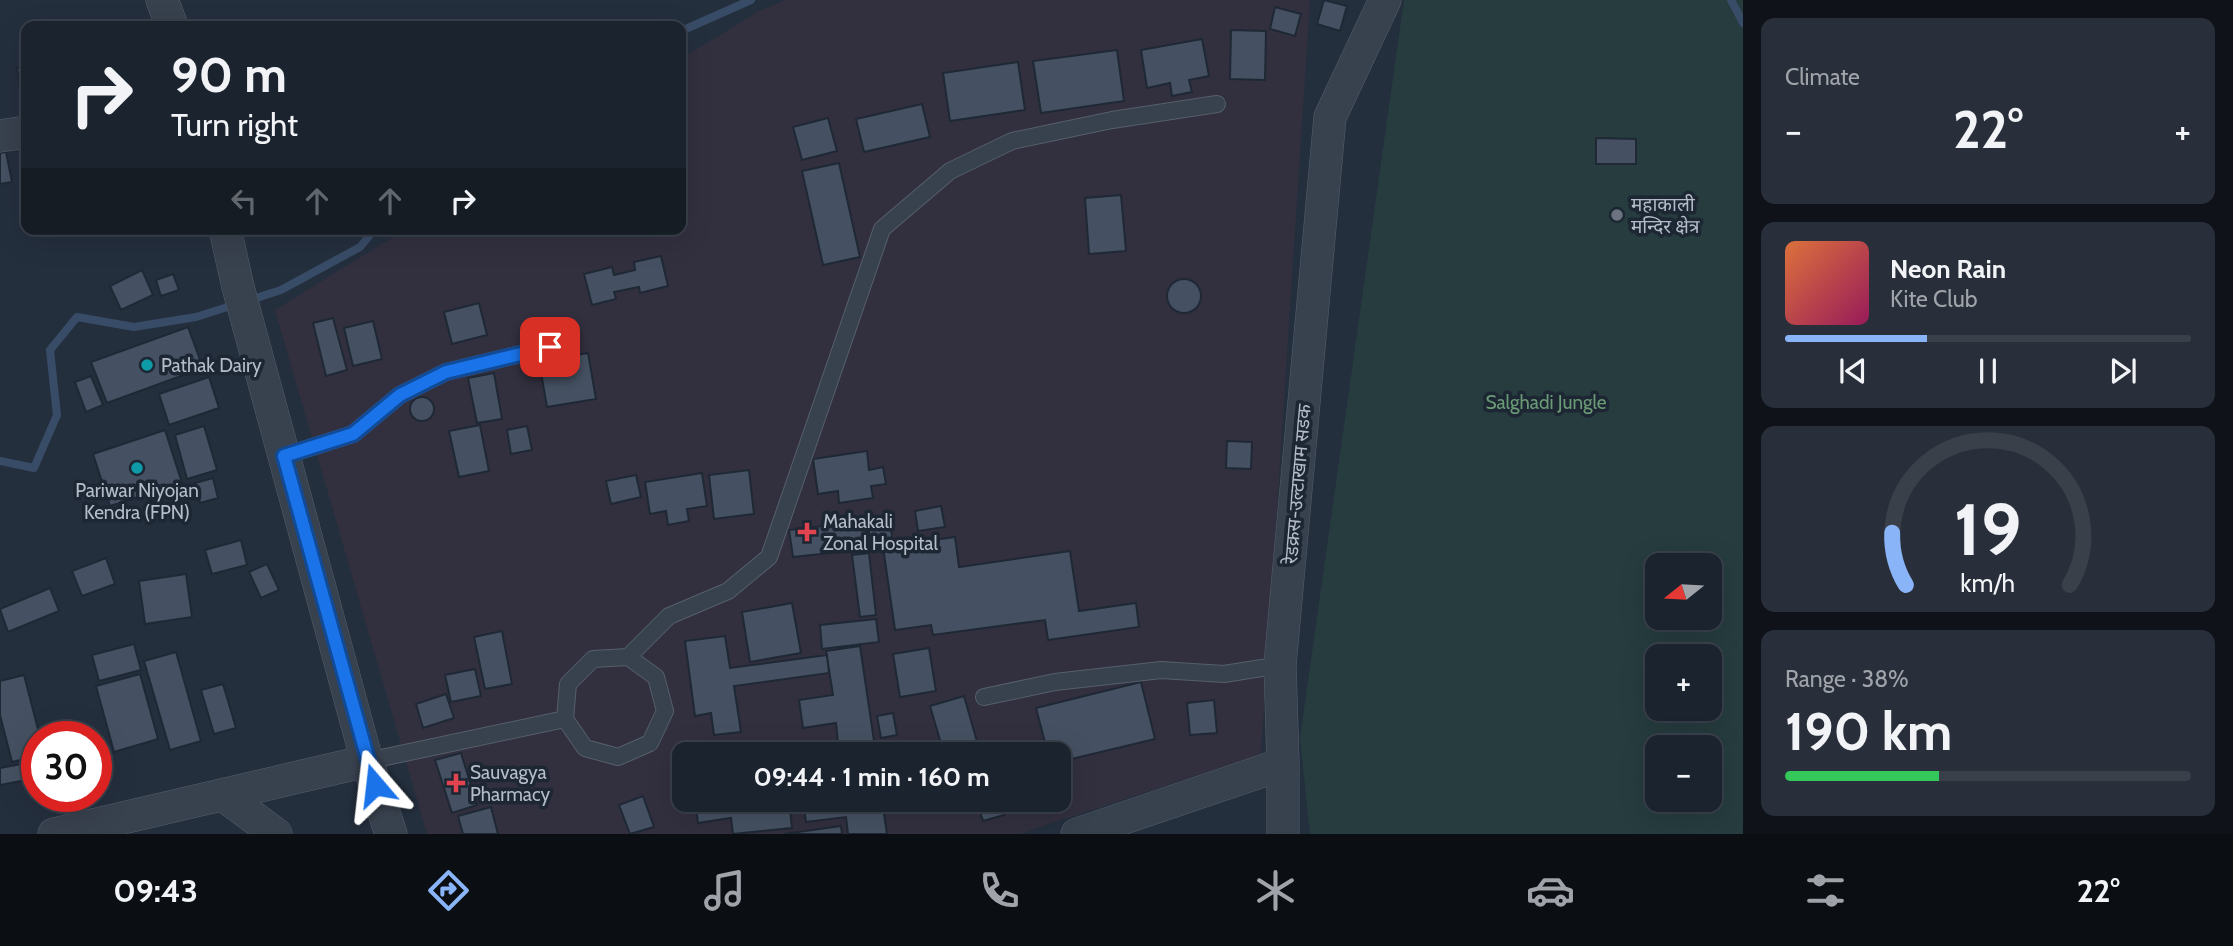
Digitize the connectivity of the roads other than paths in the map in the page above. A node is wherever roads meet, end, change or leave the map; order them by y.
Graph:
1 (162, 0) edge
2 (1385, 0) edge
3 (170, 21) edge
4 (1217, 104) dead end
5 (21, 133) edge
6 (0, 135) edge
7 (226, 235) edge
8 (550, 347) dead end
9 (284, 456) junction
10 (628, 657) junction
11 (1280, 665) junction
12 (984, 697) dead end
13 (565, 719) junction
14 (367, 761) junction
15 (1283, 764) junction
16 (223, 795) junction
17 (54, 834) edge
18 (276, 834) edge
19 (391, 834) edge
20 (1077, 834) edge
21 (1283, 834) edge

1 - 3 street
2 - 11 street, रेडक्रस-उल्टाखाम सडक
4 - 10 lane
5 - 6 street
7 - 9 street
8 - 9 lane
9 - 14 street
10 - 13 lane
10 - 13 lane
11 - 12 lane
11 - 15 street, रेडक्रस-उल्टाखाम सडक
13 - 14 lane
14 - 16 street
14 - 19 street
15 - 20 street
15 - 21 street, रेडक्रस-उल्टाखाम सडक
16 - 17 street
16 - 18 street

